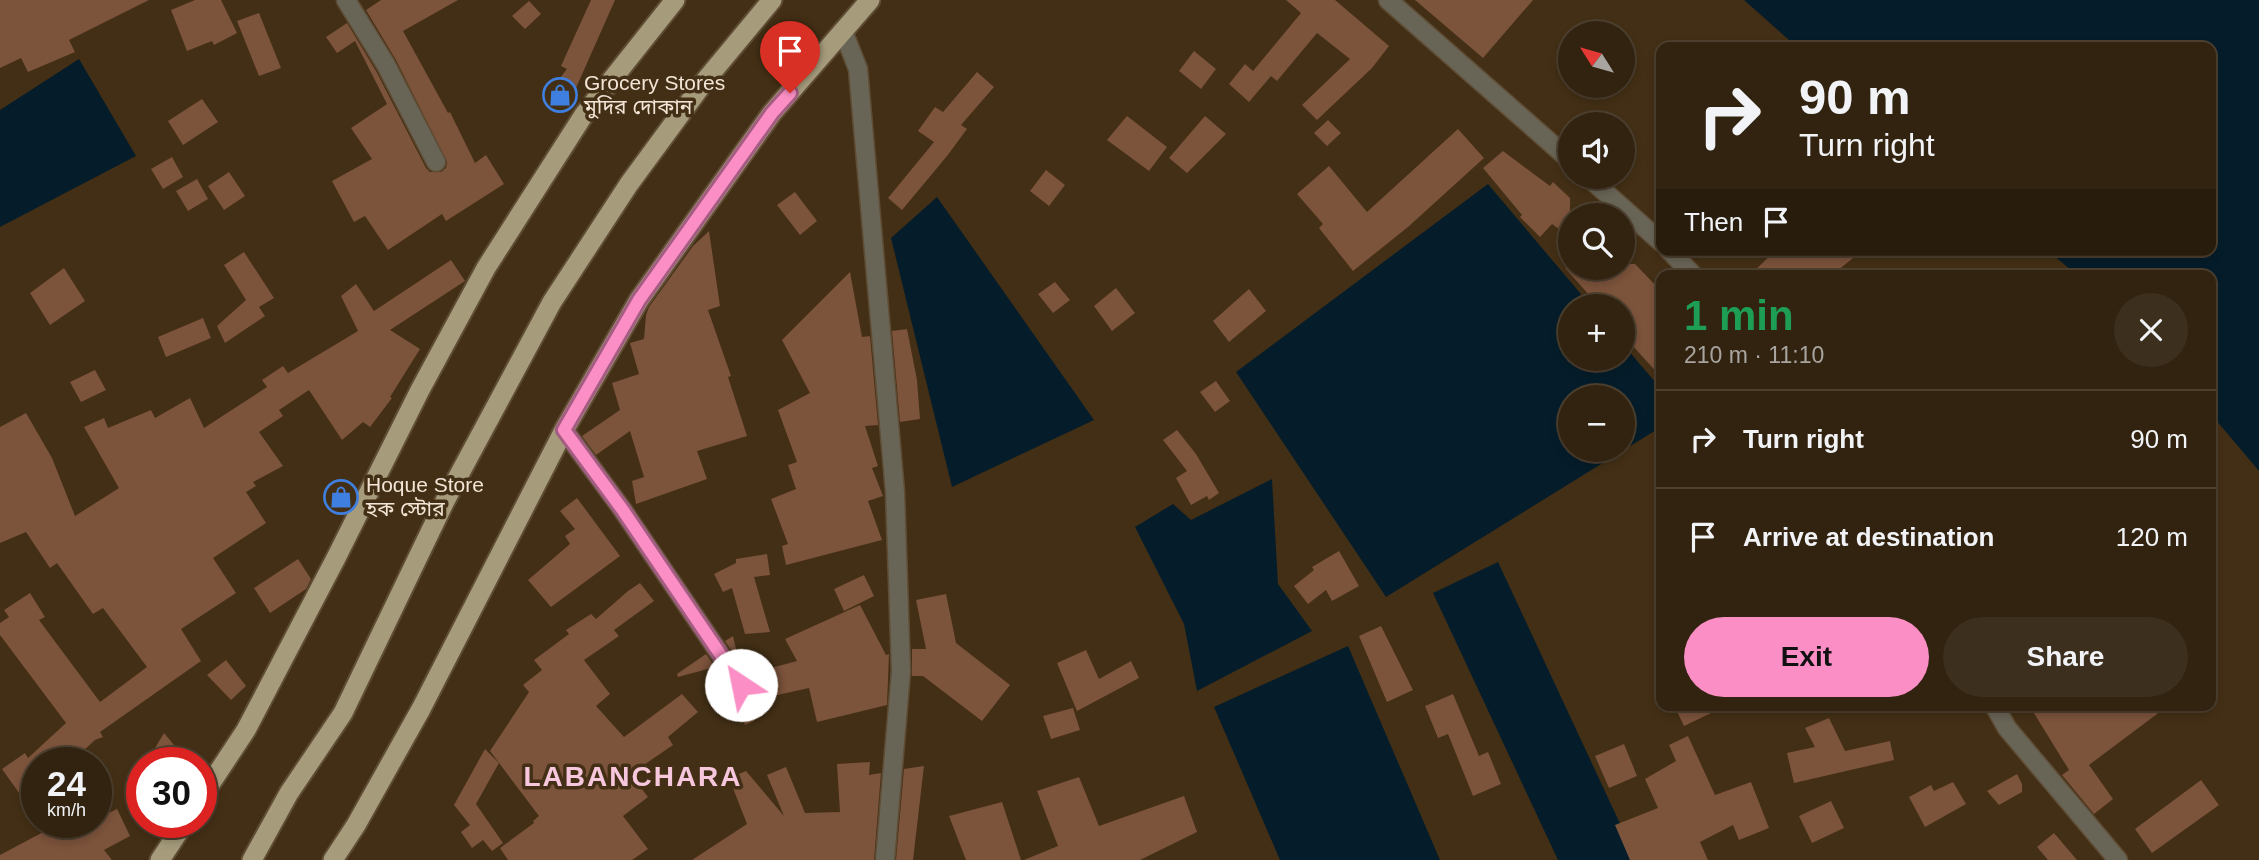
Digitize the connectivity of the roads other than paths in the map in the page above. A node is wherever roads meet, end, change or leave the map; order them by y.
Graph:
1 (346, 0) edge
2 (675, 0) edge
3 (772, 0) edge
4 (870, 0) edge
5 (1388, 0) edge
6 (843, 31) junction
7 (1558, 149) edge
8 (436, 162) dead end
9 (1601, 189) edge
10 (1656, 238) edge
11 (1675, 256) edge
12 (1688, 270) edge
13 (564, 430) junction
14 (741, 685) dead end
15 (1997, 711) edge
16 (217, 774) edge
17 (273, 825) junction
18 (174, 838) edge
19 (160, 860) edge
20 (244, 860) edge
21 (252, 860) edge
22 (333, 860) edge
23 (885, 860) edge
24 (2118, 860) edge

1 - 8 street
2 - 16 highway
3 - 17 highway
4 - 6 highway
5 - 7 street
6 - 13 highway
6 - 23 street
9 - 10 street
11 - 12 street
13 - 14 street
13 - 22 highway
15 - 24 street
17 - 20 highway
17 - 21 highway
18 - 19 highway

